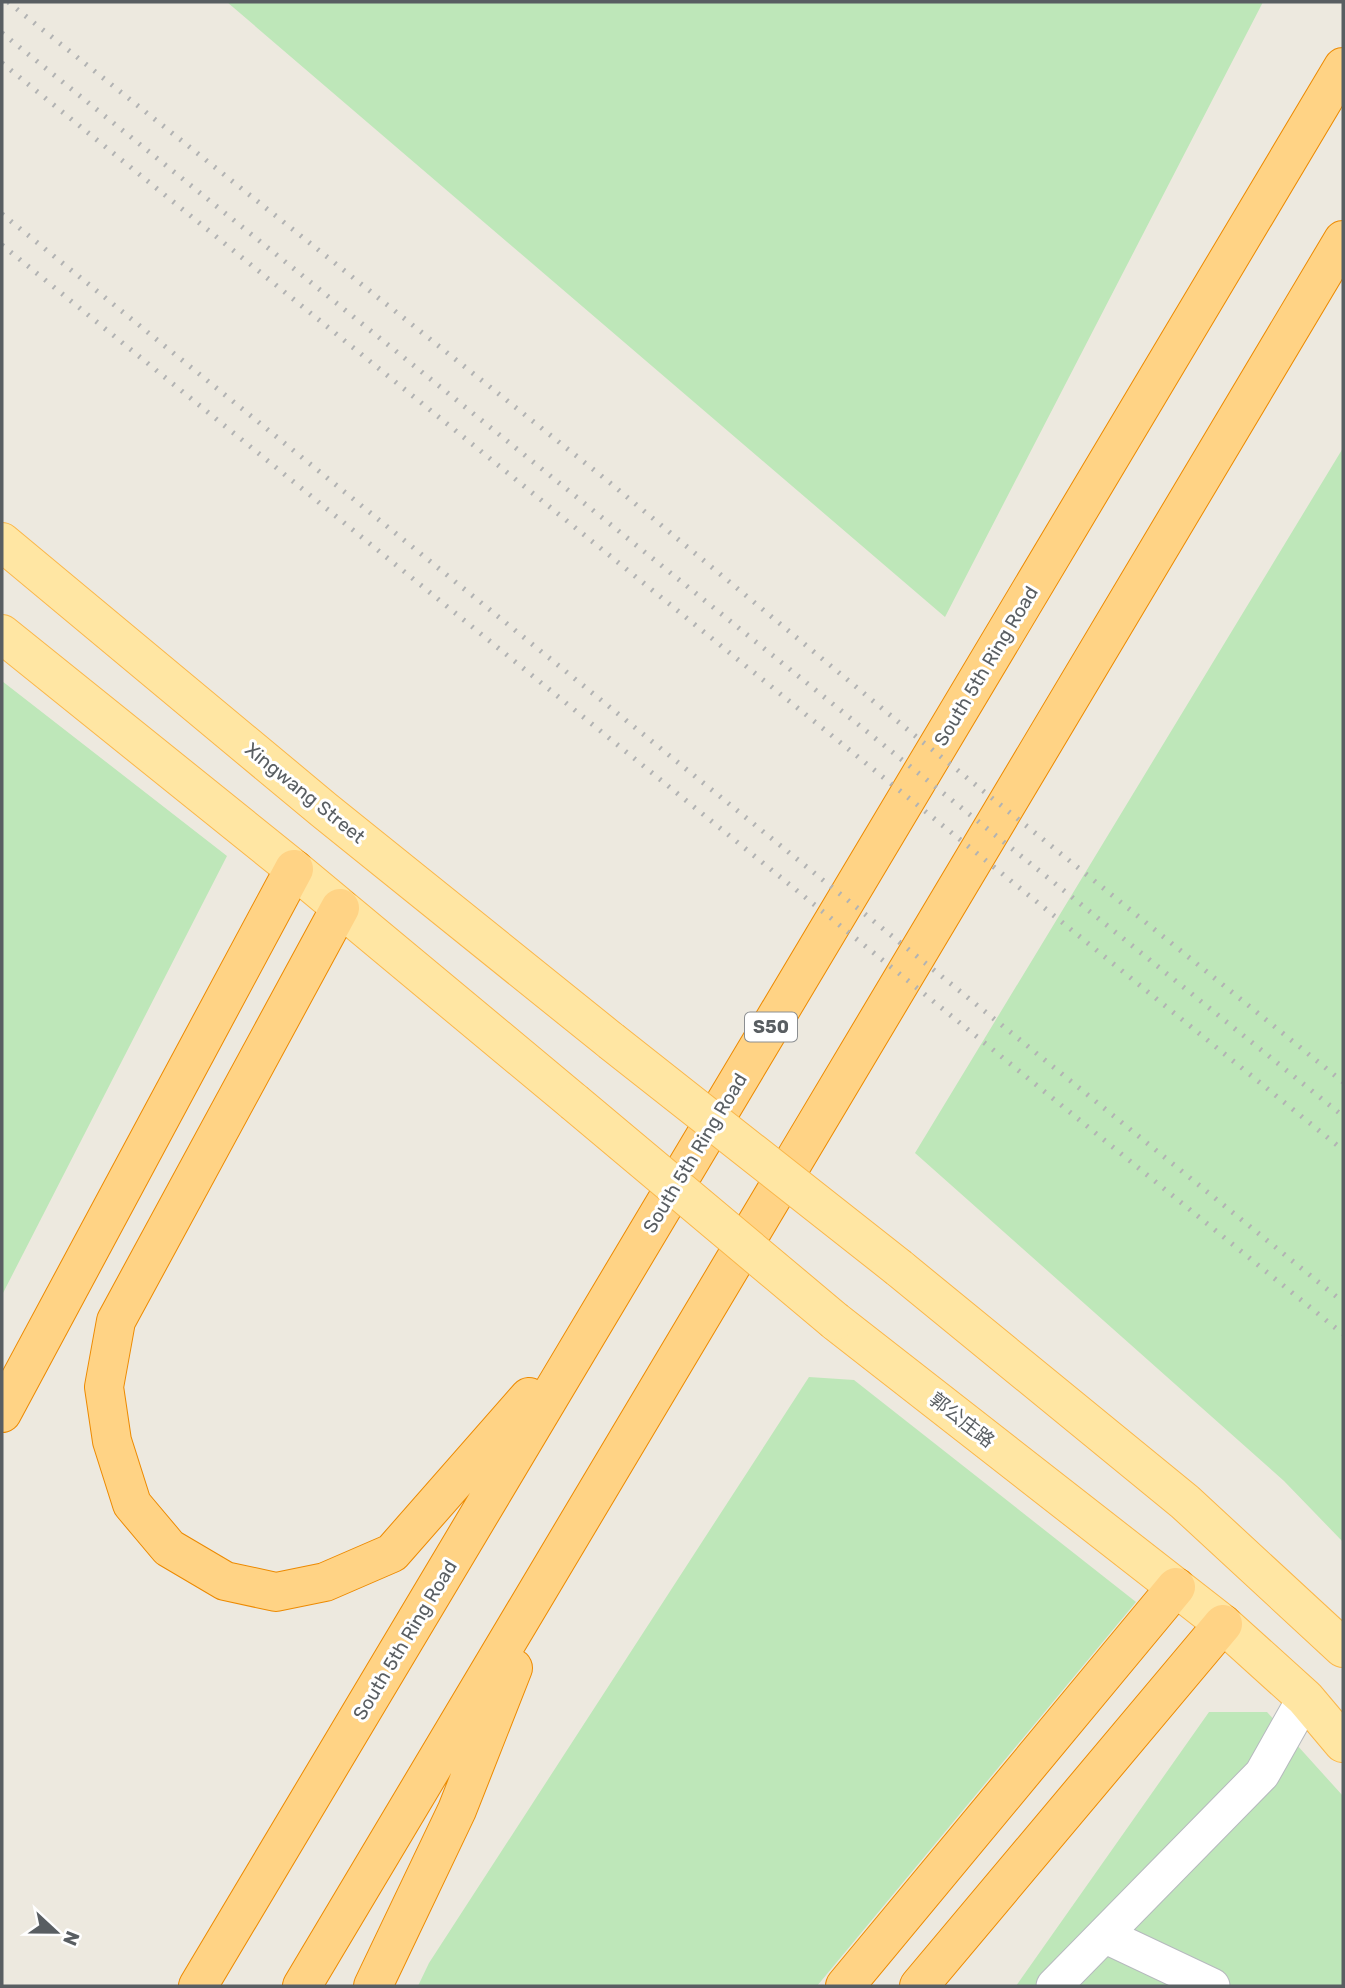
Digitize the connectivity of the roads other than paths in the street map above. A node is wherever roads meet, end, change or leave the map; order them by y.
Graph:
1 (1343, 68) edge
2 (1343, 240) edge
3 (2, 542) edge
4 (4, 636) edge
5 (294, 869) junction
6 (340, 908) junction
7 (593, 1324) junction
8 (2, 1413) edge
9 (556, 1559) junction
10 (1176, 1587) junction
11 (1223, 1624) junction
12 (1343, 1648) edge
13 (1305, 1698) junction
14 (1343, 1743) edge
15 (1104, 1935) junction
16 (198, 1986) edge
17 (302, 1986) edge
18 (373, 1986) edge
19 (845, 1986) edge
20 (919, 1986) edge
21 (1054, 1986) edge
22 (1212, 1986) edge

1 - 7 highway, South 5th Ring Road / S50
2 - 9 highway
3 - 12 main road, Xingwang Street, bridge
4 - 5 main road
5 - 6 main road
5 - 8 highway
6 - 7 highway
6 - 10 main road, 郭公庄路, bridge
7 - 16 highway, South 5th Ring Road / S50
9 - 17 highway
9 - 18 highway
10 - 11 main road, 郭公庄路
10 - 19 highway
11 - 13 main road, 郭公庄路
11 - 20 highway
13 - 14 main road, 郭公庄路
13 - 15 street
15 - 21 street
15 - 22 street

